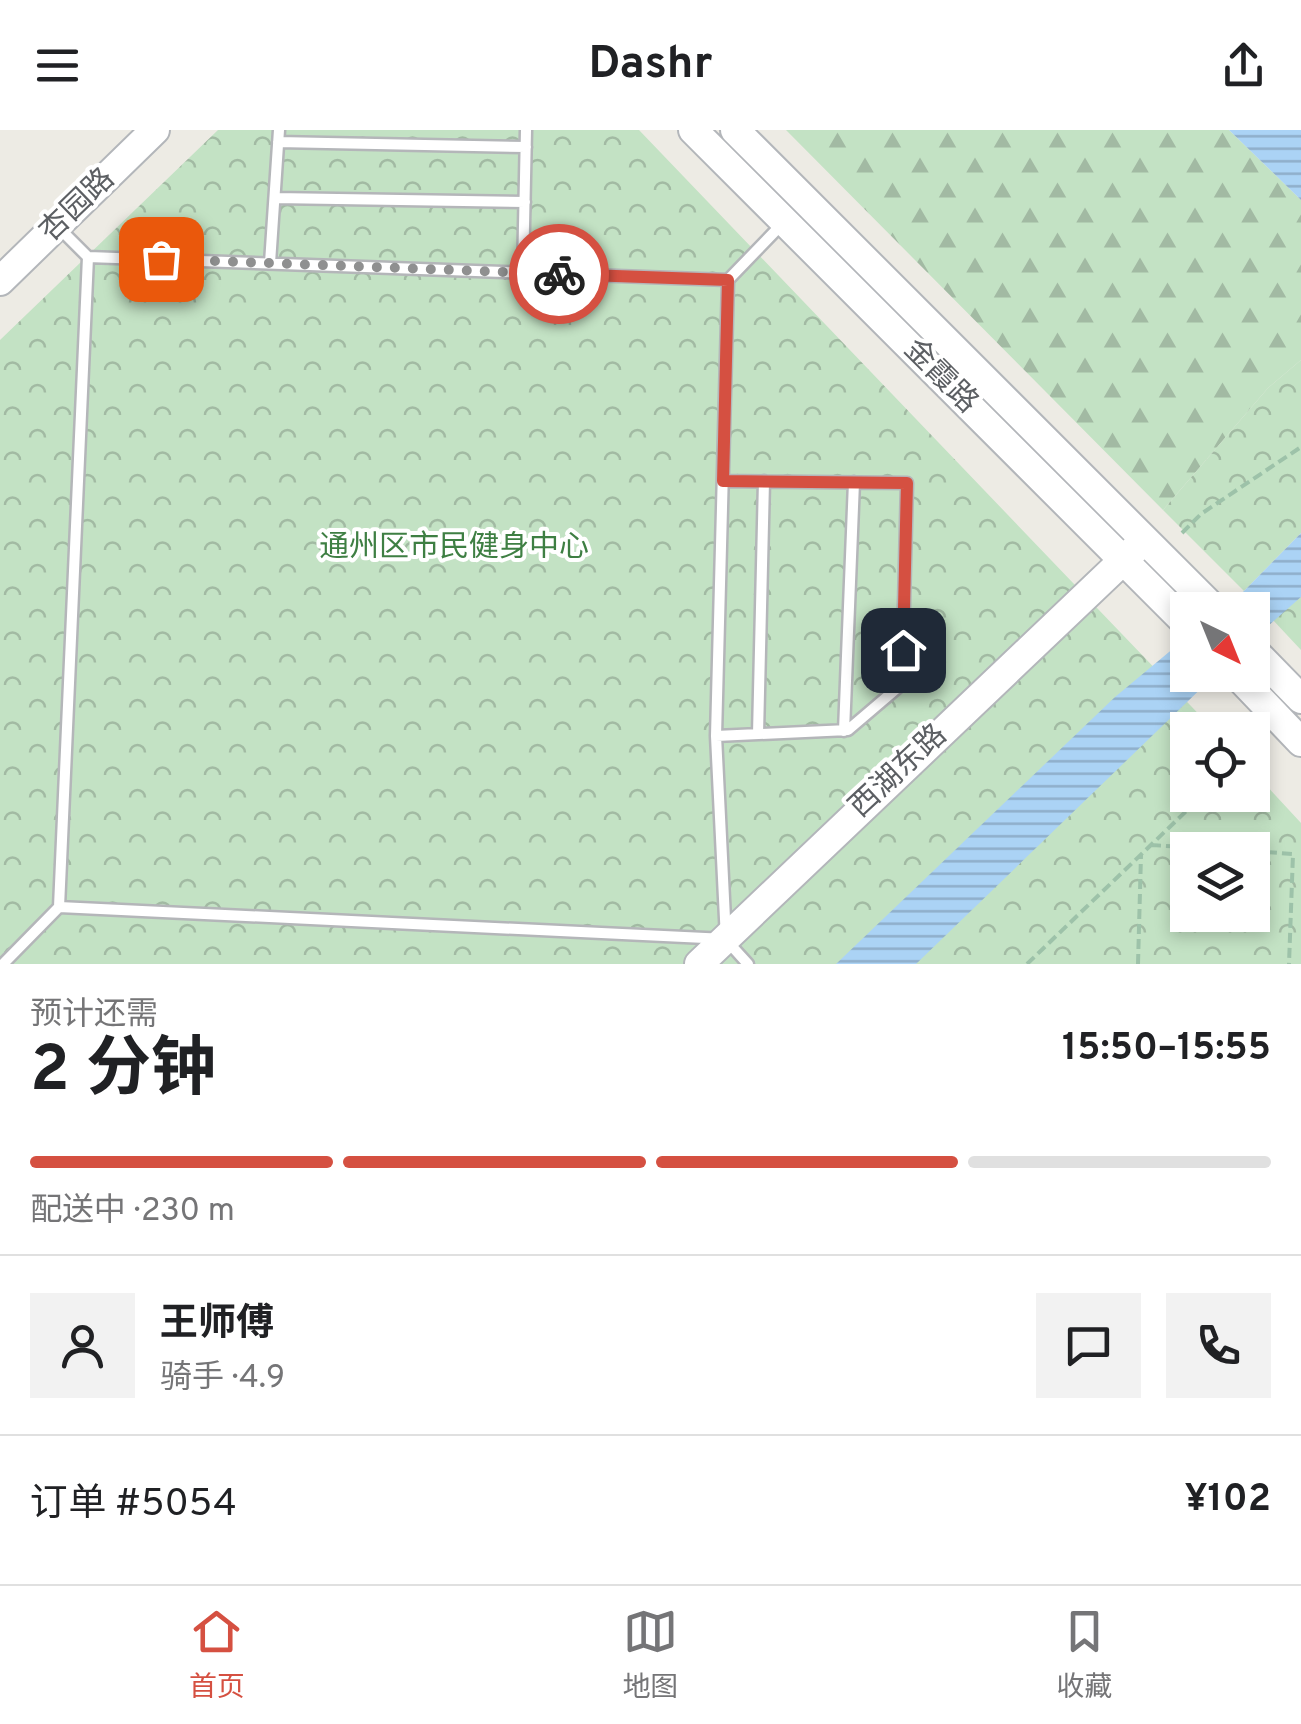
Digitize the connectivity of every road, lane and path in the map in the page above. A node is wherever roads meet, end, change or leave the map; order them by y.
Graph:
1 (156, 130) edge
2 (526, 130) edge
3 (692, 130) edge
4 (735, 130) edge
5 (279, 136) edge
6 (526, 147) junction
7 (276, 198) junction
8 (525, 202) junction
9 (784, 222) junction
10 (57, 226) junction
11 (88, 256) junction
12 (270, 263) junction
13 (524, 272) junction
14 (728, 280) junction
15 (0, 281) edge
16 (1301, 448) edge
17 (723, 481) junction
18 (764, 481) junction
19 (854, 482) junction
20 (1182, 532) dead end
21 (1133, 550) junction
22 (1193, 592) edge
23 (1170, 606) edge
24 (1270, 667) edge
25 (1254, 692) edge
26 (1301, 699) edge
27 (844, 730) junction
28 (758, 734) junction
29 (716, 736) junction
30 (1301, 742) edge
31 (1185, 812) edge
32 (1151, 845) junction
33 (1170, 846) edge
34 (1270, 852) edge
35 (1141, 855) junction
36 (59, 907) junction
37 (726, 939) junction
38 (3, 964) edge
39 (699, 964) edge
40 (748, 964) edge
41 (1027, 964) edge
42 (1138, 964) edge
43 (1290, 964) edge

1 - 10 main road, 杏园路
2 - 6 lane
3 - 9 main road, 金霞路
4 - 21 main road, 金霞路
5 - 6 lane
5 - 7 lane
6 - 8 lane
7 - 8 lane
7 - 12 lane
8 - 13 lane
9 - 14 lane
9 - 21 main road, 金霞路
10 - 11 lane
10 - 15 main road, 杏园路
11 - 12 lane
11 - 36 lane
12 - 13 lane
13 - 14 lane
14 - 17 lane
16 - 20 path
17 - 18 lane
17 - 29 lane
18 - 19 lane
18 - 28 lane
19 - 27 lane
19 - 27 lane
21 - 22 main road, 金霞路
21 - 23 main road, 金霞路
21 - 37 main road, 西湖东路
24 - 26 main road
25 - 30 main road
27 - 28 lane
28 - 29 lane
29 - 37 lane
31 - 32 path
32 - 33 path
32 - 35 path
34 - 43 path
35 - 41 path
35 - 42 path
36 - 37 lane
36 - 38 lane
37 - 39 main road, 西湖东路
37 - 40 lane

